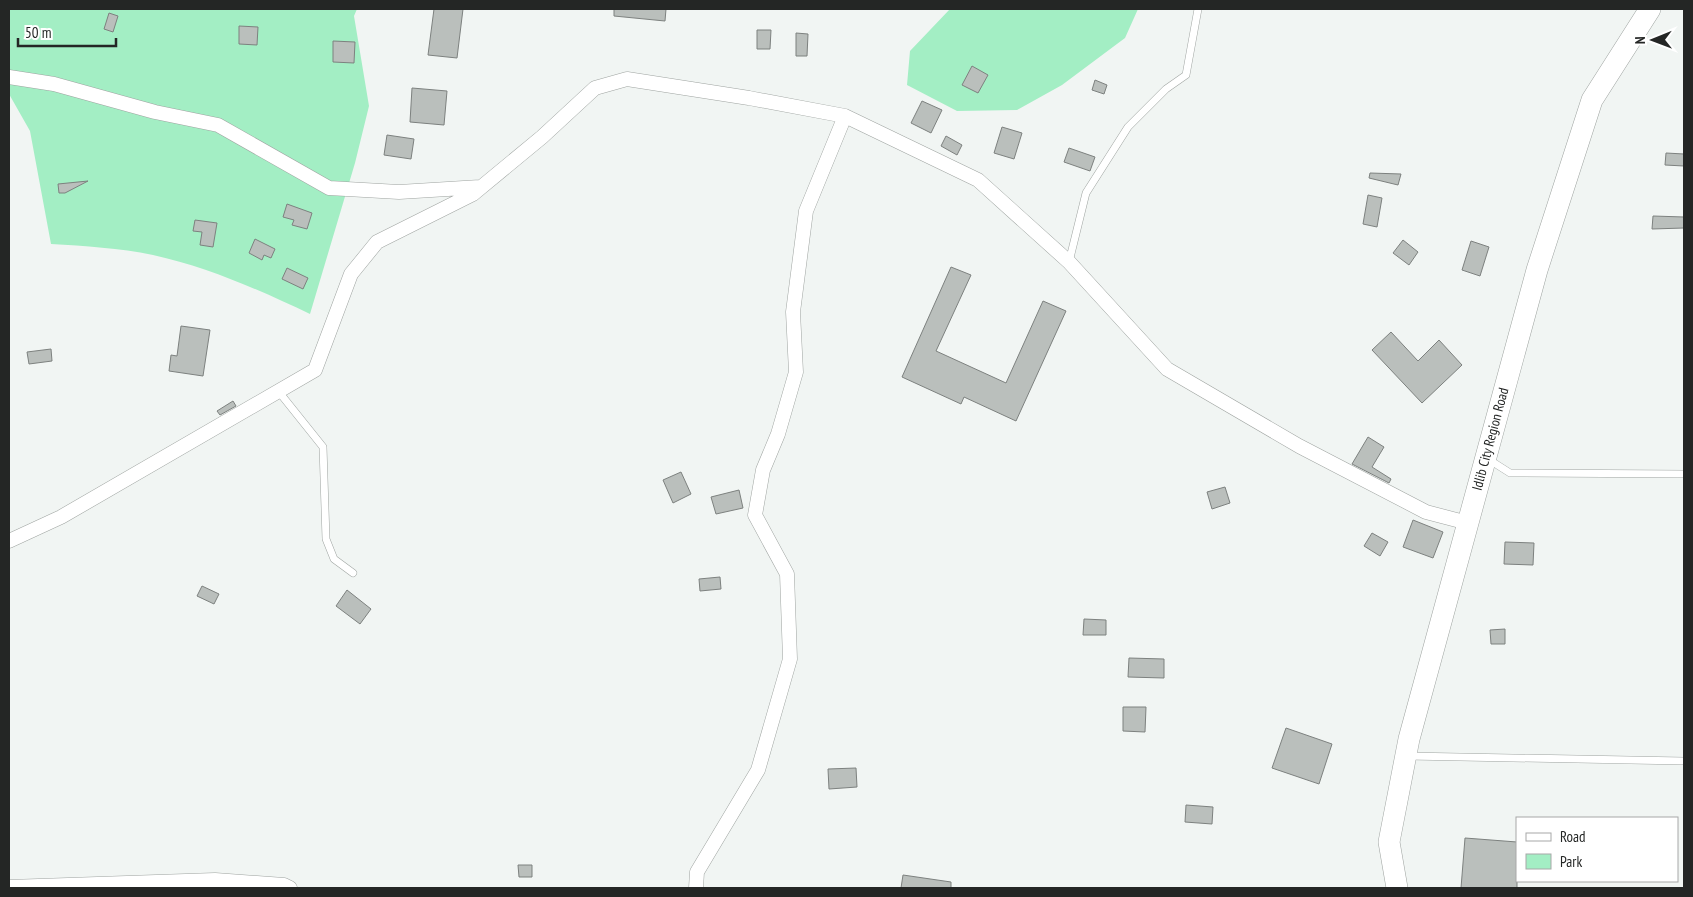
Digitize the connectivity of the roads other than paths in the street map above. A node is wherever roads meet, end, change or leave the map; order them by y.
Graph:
1 (1198, 9) edge
2 (1650, 9) edge
3 (9, 77) edge
4 (844, 116) junction
5 (481, 187) junction
6 (1069, 262) junction
7 (279, 392) junction
8 (1485, 458) junction
9 (1684, 474) edge
10 (1468, 523) junction
11 (9, 541) edge
12 (353, 573) dead end
13 (1406, 756) junction
14 (1684, 761) edge
15 (9, 887) edge
16 (290, 888) edge
17 (696, 888) edge
18 (1397, 888) edge

1 - 6 lane
2 - 8 main road, Idlib City Region Road
3 - 5 street
4 - 5 street
4 - 6 street
4 - 17 street
5 - 7 street
6 - 10 street
7 - 11 street
7 - 12 lane
8 - 9 lane
8 - 10 main road, Idlib City Region Road
10 - 13 main road, Idlib City Region Road
13 - 14 lane
13 - 18 main road, Idlib City Region Road
15 - 16 street

